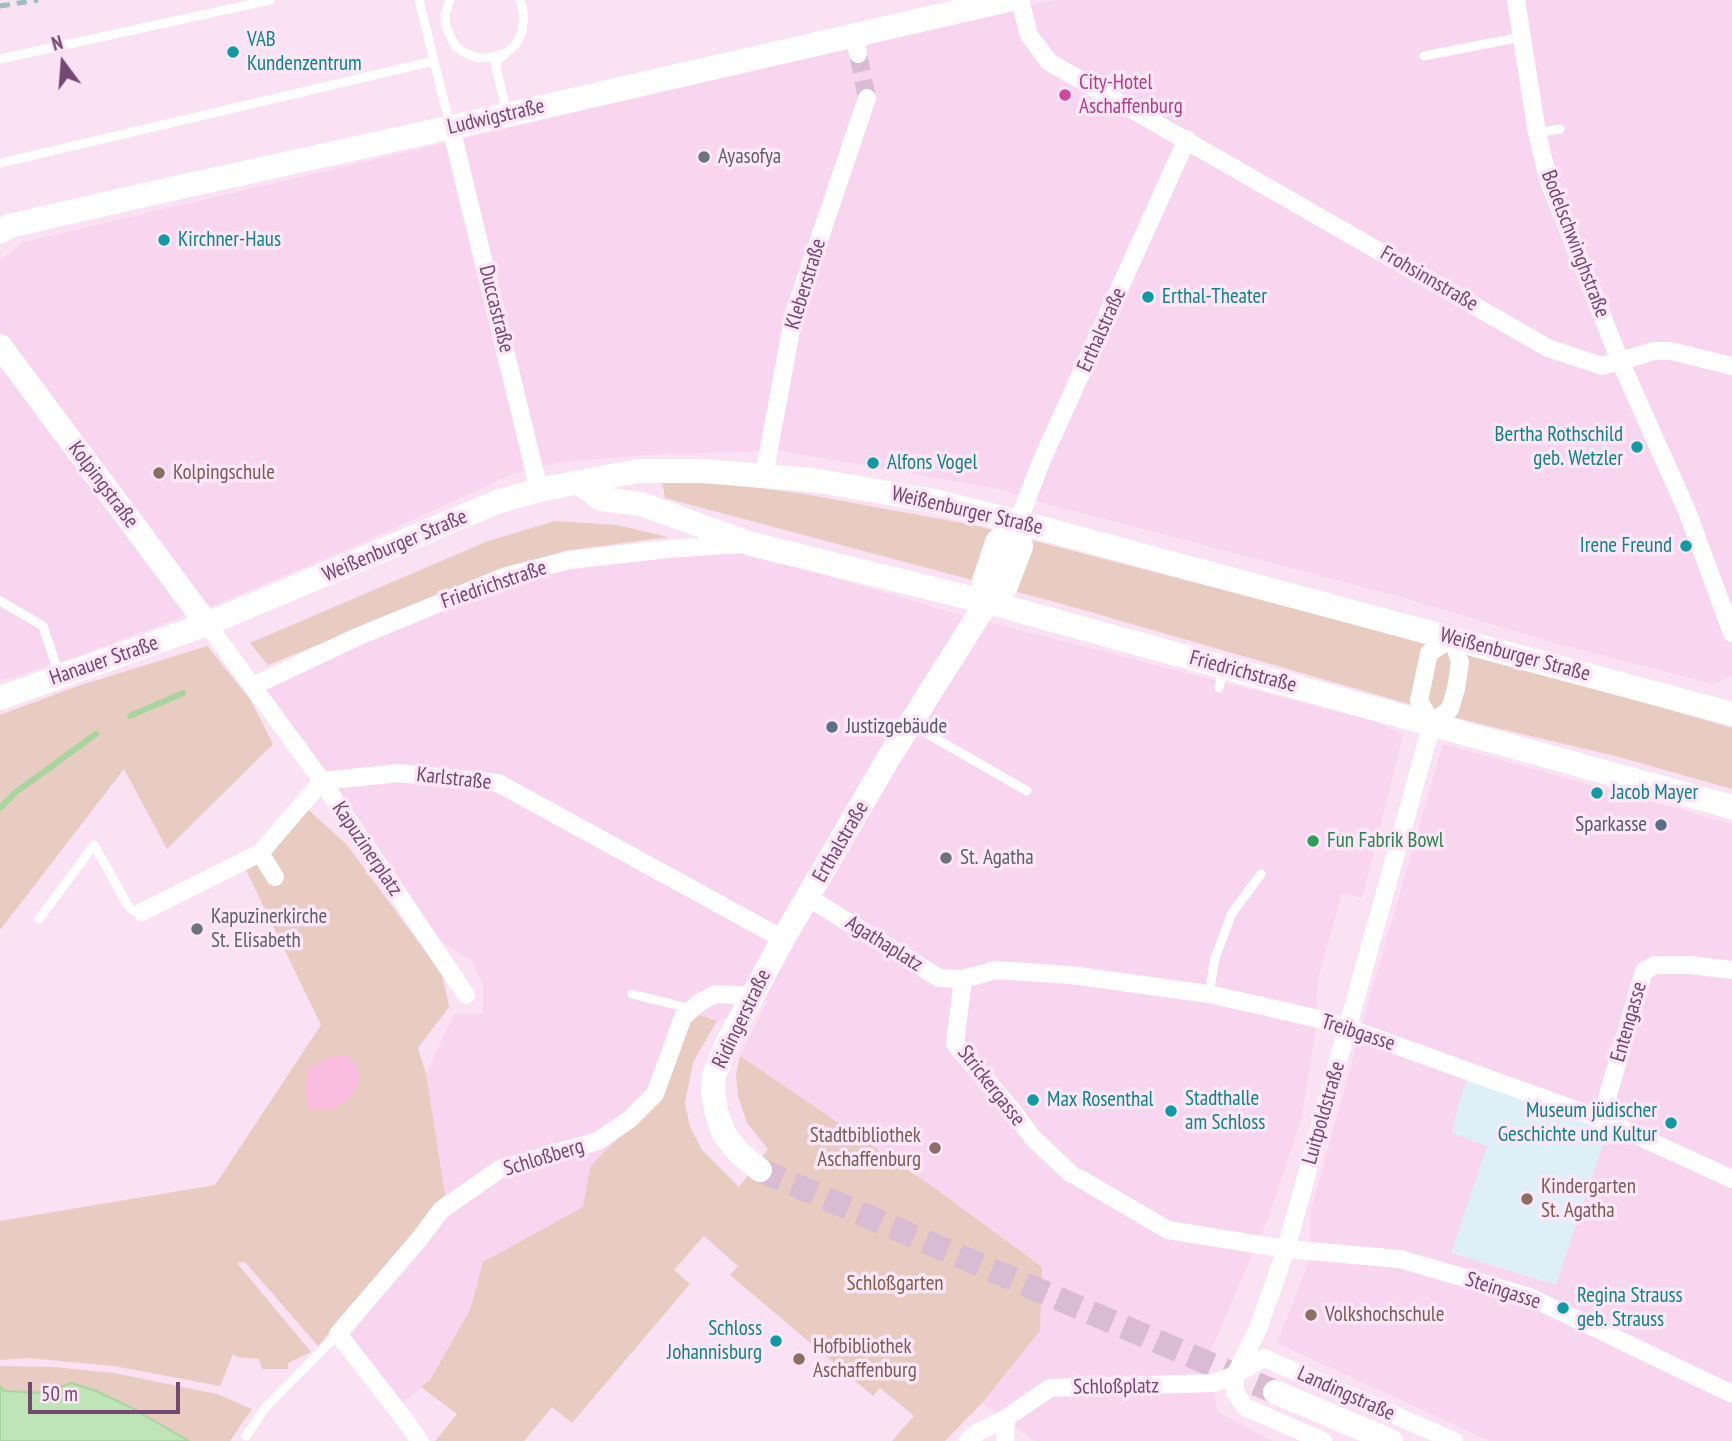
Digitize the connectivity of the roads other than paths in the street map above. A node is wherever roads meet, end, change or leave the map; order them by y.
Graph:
1 (270, 0) edge
2 (419, 0) edge
3 (450, 0) edge
4 (520, 0) edge
5 (1020, 0) edge
6 (1516, 0) edge
7 (998, 1) edge
8 (1521, 37) junction
9 (518, 39) dead end
10 (1423, 57) dead end
11 (0, 59) edge
12 (434, 61) junction
13 (867, 98) tunnel mouth
14 (507, 115) junction
15 (451, 128) junction
16 (1560, 129) dead end
17 (1537, 134) junction
18 (1187, 139) junction
19 (0, 163) edge
20 (0, 232) edge
21 (0, 346) edge
22 (1620, 361) junction
23 (1732, 366) edge
24 (764, 475) junction
25 (578, 482) junction
26 (539, 490) junction
27 (1018, 522) junction
28 (751, 544) junction
29 (0, 601) edge
30 (987, 602) junction
31 (207, 624) junction
32 (1732, 633) edge
33 (1452, 638) junction
34 (59, 677) junction
35 (253, 686) junction
36 (0, 698) edge
37 (1732, 714) edge
38 (1432, 723) junction
39 (910, 724) junction
40 (322, 781) junction
41 (1027, 791) dead end
42 (1732, 807) edge
43 (260, 853) junction
44 (1261, 874) dead end
45 (275, 877) dead end
46 (809, 898) junction
47 (142, 912) joint
48 (39, 919) dead end
49 (783, 939) junction
50 (1732, 970) edge
51 (963, 979) junction
52 (632, 993) dead end
53 (1209, 994) junction
54 (466, 995) dead end
55 (752, 996) junction
56 (692, 1009) junction
57 (1348, 1028) junction
58 (1601, 1119) junction
59 (760, 1170) tunnel mouth
60 (1732, 1179) edge
61 (1258, 1245) joint
62 (1286, 1249) junction
63 (1258, 1329) junction
64 (338, 1334) junction
65 (1264, 1358) junction
66 (1234, 1375) junction
67 (1275, 1392) tunnel mouth
68 (1732, 1394) edge
69 (1006, 1418) junction
70 (246, 1436) dead end
71 (420, 1441) edge
72 (968, 1441) edge
73 (1005, 1441) edge
74 (1323, 1441) edge
75 (1391, 1441) edge
76 (1454, 1441) edge

1 - 11 lane
2 - 12 lane
3 - 9 lane
4 - 14 lane
5 - 18 street, Frohsinnstraße
6 - 8 street, Bodelschwinghstraße
7 - 14 main road, Ludwigstraße
8 - 10 lane
8 - 17 street, Bodelschwinghstraße
12 - 15 lane
12 - 19 lane
13 - 24 street, Kleberstraße
14 - 15 main road, Ludwigstraße
15 - 20 main road, Ludwigstraße
15 - 26 street, Duccastraße
16 - 17 lane
17 - 22 street, Bodelschwinghstraße
18 - 22 street, Frohsinnstraße
18 - 27 street, Erthalstraße
21 - 31 main road, Kolpingstraße
22 - 23 street, Frohsinnstraße
22 - 32 street
24 - 25 main road, Weißenburger Straße
24 - 27 main road, Weißenburger Straße
25 - 26 main road, Weißenburger Straße
25 - 28 main road, Friedrichstraße
26 - 31 main road, Weißenburger Straße
27 - 30 main road, Erthalstraße
27 - 33 main road, Weißenburger Straße
28 - 30 main road, Friedrichstraße
28 - 35 street, Friedrichstraße
29 - 34 lane
30 - 38 main road, Friedrichstraße
30 - 39 main road, Erthalstraße
31 - 34 main road, Hanauer Straße
31 - 35 street
33 - 37 main road, Weißenburger Straße
33 - 38 street, Luitpoldstraße
33 - 38 street
34 - 36 main road, Hanauer Straße
35 - 40 street
38 - 42 main road, Friedrichstraße
38 - 57 street, Luitpoldstraße
39 - 41 lane
39 - 46 main road, Erthalstraße
40 - 43 street, Kapuzinerplatz
40 - 49 street, Karlstraße
40 - 54 street, Kapuzinerplatz
43 - 45 street
43 - 47 street, Kapuzinerplatz
44 - 53 lane
46 - 49 main road, Erthalstraße
46 - 51 street, Agathaplatz
47 - 48 lane
49 - 55 main road, Ridingerstraße
50 - 58 street, Entengasse
51 - 53 street, Treibgasse
51 - 61 street, Strickergasse
52 - 56 lane
53 - 57 street, Treibgasse
55 - 56 street
55 - 59 main road, Ridingerstraße
56 - 64 street, Schloßberg
57 - 58 street, Treibgasse
57 - 62 street, Luitpoldstraße
58 - 60 street, Treibgasse
61 - 62 street, Steingasse
62 - 63 street, Luitpoldstraße
62 - 68 street, Steingasse
63 - 65 street
63 - 66 street, Luitpoldstraße
64 - 70 lane, Schloßberg
64 - 71 street
65 - 66 street
65 - 76 street, Landingstraße
66 - 69 street, Schloßplatz
66 - 74 street
67 - 75 main road, Landingstraße
69 - 72 street, Schloßplatz
69 - 73 street

